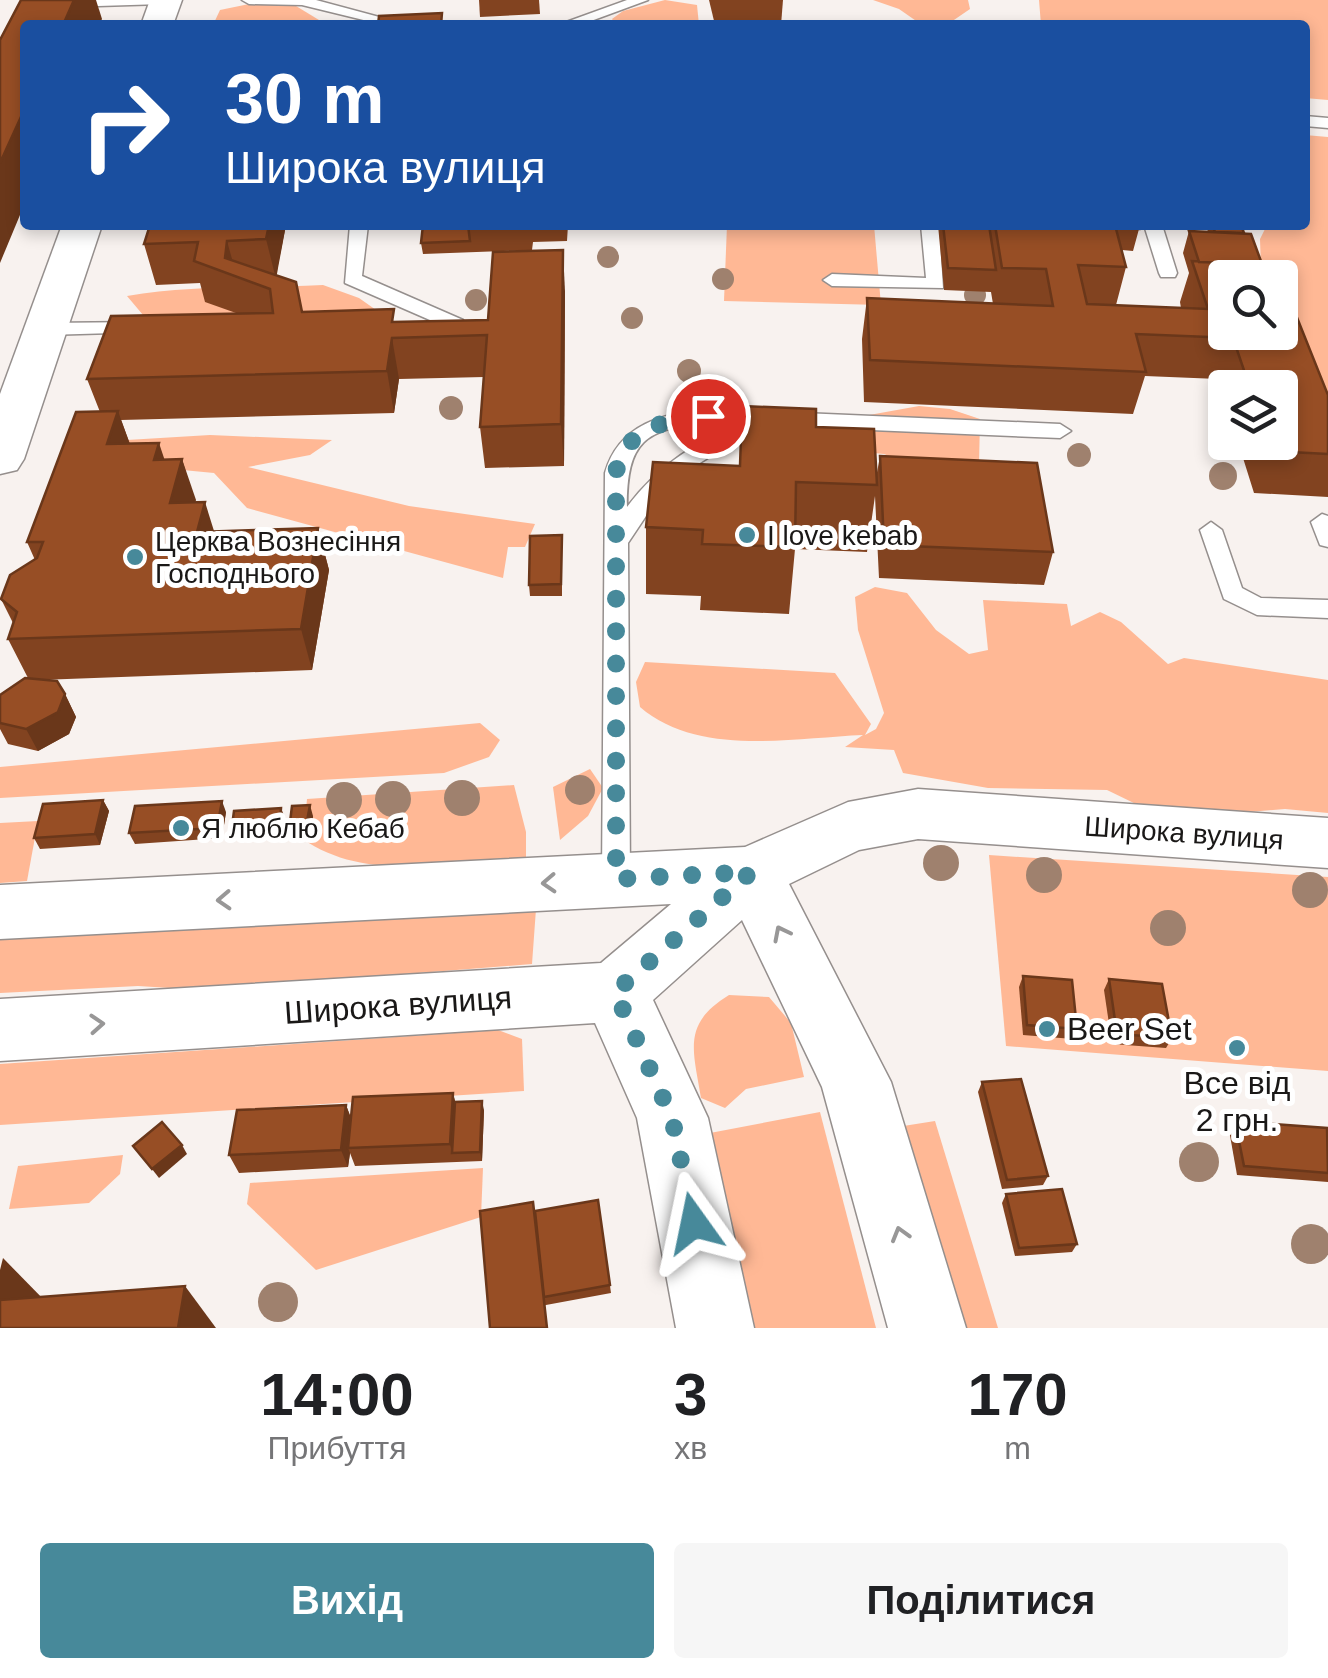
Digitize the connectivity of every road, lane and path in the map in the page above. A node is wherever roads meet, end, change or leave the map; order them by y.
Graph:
1 (165, 0) edge
2 (248, 0) edge
3 (302, 0) edge
4 (641, 0) edge
5 (44, 4) edge
6 (382, 20) edge
7 (580, 20) edge
8 (80, 230) edge
9 (358, 230) edge
10 (931, 230) edge
11 (1155, 230) edge
12 (1168, 273) dead end
13 (832, 280) dead end
14 (150, 328) edge
15 (46, 329) junction
16 (455, 354) edge
17 (799, 419) junction
18 (1060, 430) dead end
19 (0, 459) edge
20 (1211, 530) dead end
21 (616, 544) junction
22 (1328, 609) edge
23 (1328, 844) edge
24 (751, 872) junction
25 (616, 879) junction
26 (0, 912) edge
27 (615, 992) junction
28 (0, 1030) edge
29 (716, 1328) edge
30 (927, 1328) edge

1 - 5 lane
2 - 3 lane
3 - 6 lane
4 - 7 lane
8 - 15 street
9 - 16 lane
10 - 13 lane
11 - 12 lane
14 - 15 lane
15 - 19 street
17 - 18 lane
17 - 21 lane
17 - 21 lane
20 - 22 lane
21 - 25 lane
23 - 24 street, Широка вулиця
24 - 25 street, Широка вулиця
24 - 27 street, Широка вулиця
30 -> 24 street
25 -> 26 street, Широка вулиця
28 -> 27 street, Широка вулиця
27 - 29 street

